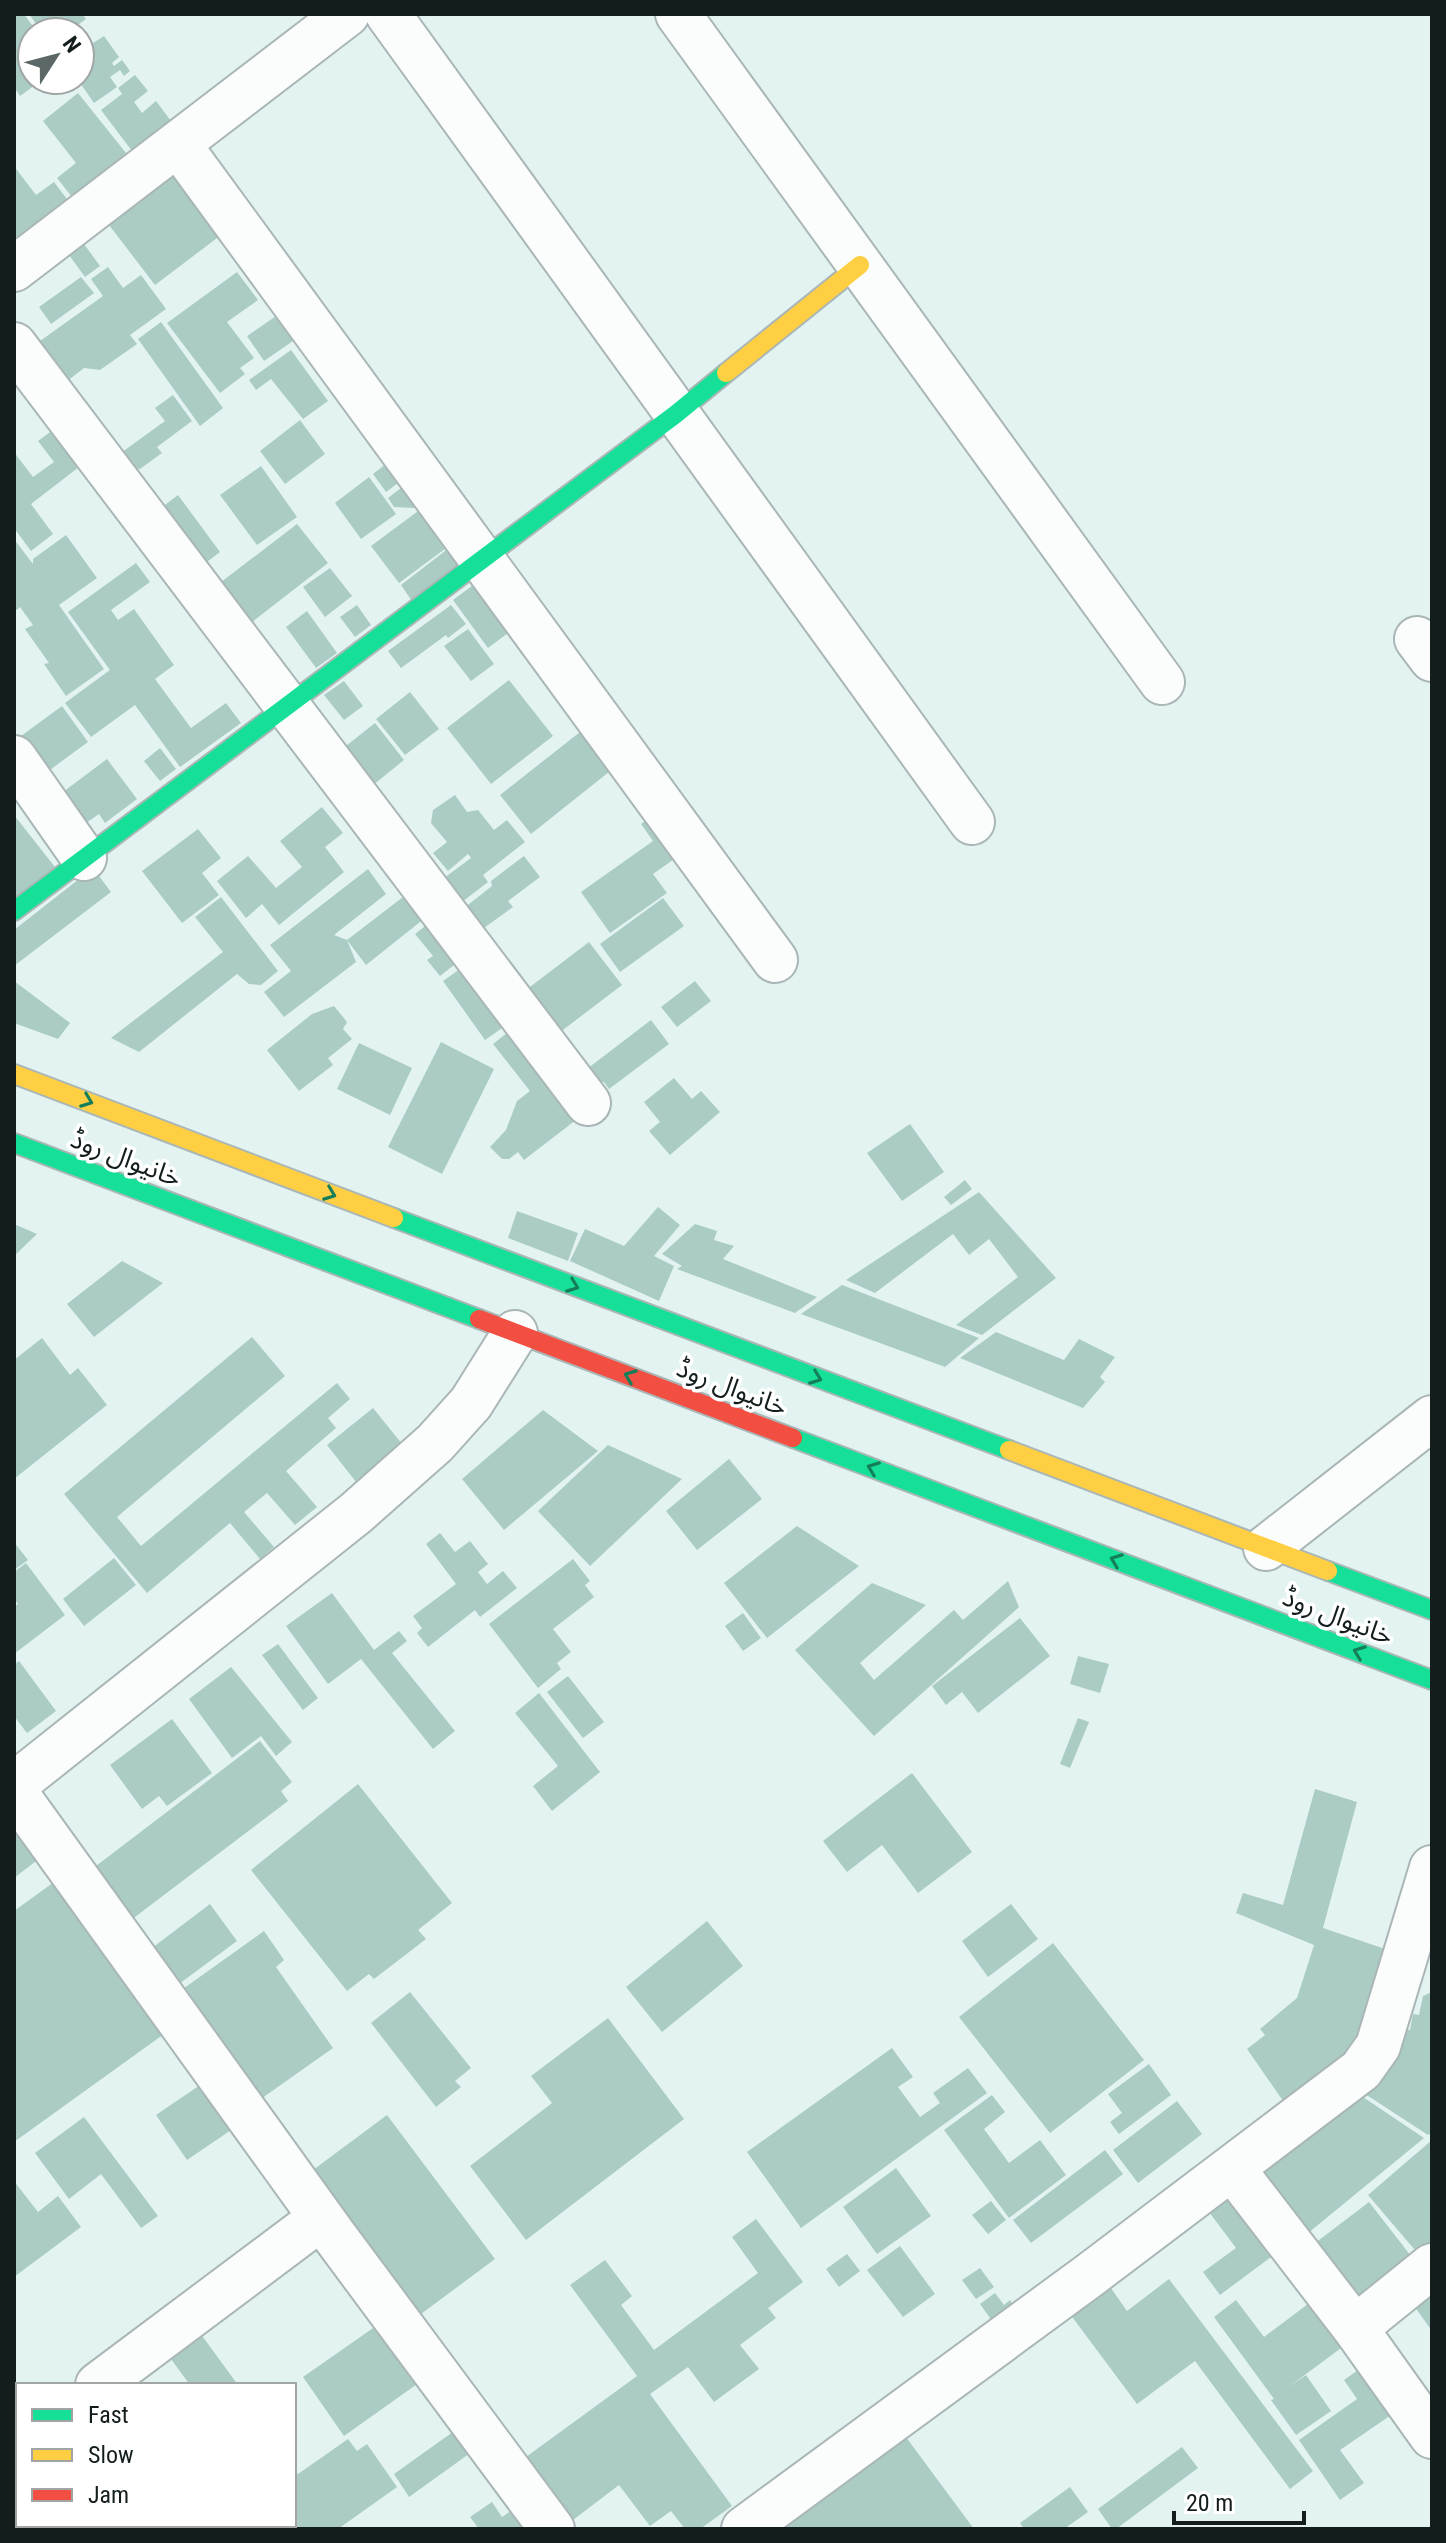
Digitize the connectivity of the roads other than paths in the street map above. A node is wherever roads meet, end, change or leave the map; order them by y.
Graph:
1 (388, 14) edge
2 (678, 14) edge
3 (330, 19) edge
4 (178, 144) junction
5 (860, 265) junction
6 (14, 269) edge
7 (14, 345) edge
8 (676, 414) junction
9 (483, 560) junction
10 (1162, 682) dead end
11 (287, 706) junction
12 (14, 758) edge
13 (972, 822) dead end
14 (84, 858) junction
15 (14, 911) edge
16 (775, 960) dead end
17 (14, 1074) edge
18 (588, 1103) dead end
19 (14, 1143) edge
20 (515, 1333) junction
21 (1432, 1418) edge
22 (1266, 1548) junction
23 (1432, 1610) edge
24 (1432, 1680) edge
25 (14, 1785) edge
26 (14, 1791) edge
27 (1432, 1868) edge
28 (1232, 2168) junction
29 (321, 2218) junction
30 (1432, 2266) edge
31 (1355, 2328) junction
32 (101, 2383) edge
33 (1432, 2436) edge
34 (552, 2529) edge
35 (744, 2529) edge

1 - 8 street
2 - 5 street
3 - 4 street
4 - 6 street
4 - 9 street
5 - 8 main road
5 - 10 street
7 - 11 street
8 - 9 main road
8 - 13 street
9 - 11 main road
9 - 16 street
11 - 14 main road
11 - 18 street
12 - 14 street
14 - 15 main road
17 -> 22 main road, خانیوال روڈ
19 - 20 main road, خانیوال روڈ
24 -> 20 main road, خانیوال روڈ
20 - 25 street
21 - 22 street
22 - 23 main road, خانیوال روڈ
26 - 29 street
27 - 28 street
28 - 31 street
28 - 35 street
29 - 32 street
29 - 34 street
30 - 31 street
31 - 33 street

